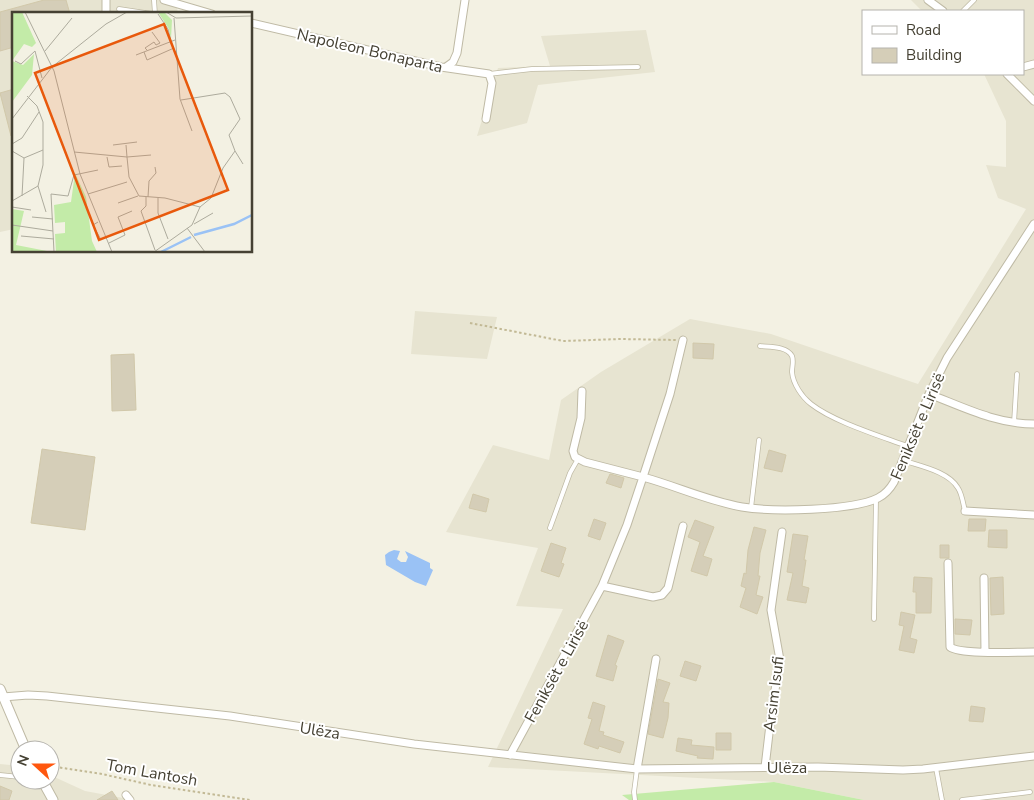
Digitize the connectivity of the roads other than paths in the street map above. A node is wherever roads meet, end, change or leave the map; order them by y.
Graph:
1 (164, 0) edge
2 (465, 0) edge
3 (928, 0) edge
4 (974, 0) edge
5 (119, 9) dead end
6 (942, 10) edge
7 (964, 10) edge
8 (139, 12) edge
9 (205, 12) edge
10 (252, 23) edge
11 (446, 67) junction
12 (638, 67) dead end
13 (489, 74) junction
14 (1008, 75) edge
15 (1034, 101) edge
16 (486, 119) dead end
17 (1034, 224) edge
18 (683, 340) road end
19 (760, 346) dead end
20 (1017, 374) dead end
21 (582, 391) dead end
22 (928, 394) junction
23 (1014, 423) junction
24 (1034, 424) edge
25 (760, 440) dead end
26 (907, 446) junction
27 (578, 460) junction
28 (902, 460) junction
29 (644, 476) junction
30 (876, 499) junction
31 (751, 508) junction
32 (965, 511) joint
33 (1034, 515) edge
34 (683, 526) dead end
35 (550, 528) dead end
36 (782, 532) dead end
37 (948, 563) dead end
38 (984, 578) dead end
39 (602, 586) junction
40 (874, 619) dead end
41 (985, 652) junction
42 (1034, 652) edge
43 (656, 659) dead end
44 (1, 695) edge
45 (21, 740) edge
46 (510, 755) junction
47 (1034, 756) edge
48 (765, 767) junction
49 (936, 768) junction
50 (637, 769) junction
51 (1030, 792) dead end
52 (635, 800) edge
53 (942, 800) edge
54 (962, 800) edge

1 - 9 street
2 - 11 street
3 - 6 street
4 - 7 lane
5 - 8 lane
10 - 11 street, Napoleon Bonaparta
11 - 13 street, Napoleon Bonaparta
12 - 13 lane, Napoleon Bonaparta
13 - 16 street
14 - 15 street
17 - 22 street, Feniksët e Lirisë
18 - 29 street, Feniksët e Lirisë
19 - 26 lane
20 - 23 lane
21 - 27 street
22 - 23 street
22 - 26 street, Feniksët e Lirisë
23 - 24 street
25 - 31 lane
26 - 28 street, Feniksët e Lirisë
27 - 29 street
27 - 35 lane
28 - 30 street, Feniksët e Lirisë
28 - 32 lane
29 - 31 street
29 - 39 street, Feniksët e Lirisë
30 - 31 street
30 - 40 lane
32 - 33 street
34 - 39 street
36 - 48 street, Arsim Isufi
37 - 41 street
38 - 41 street
39 - 46 street, Feniksët e Lirisë
41 - 42 street
43 - 50 street
44 - 45 street
44 - 46 street, Ulëza
46 - 50 street, Ulëza
47 - 49 street, Ulëza
48 - 49 street, Ulëza
48 - 50 street, Ulëza
49 - 53 lane
50 - 52 lane
51 - 54 lane

